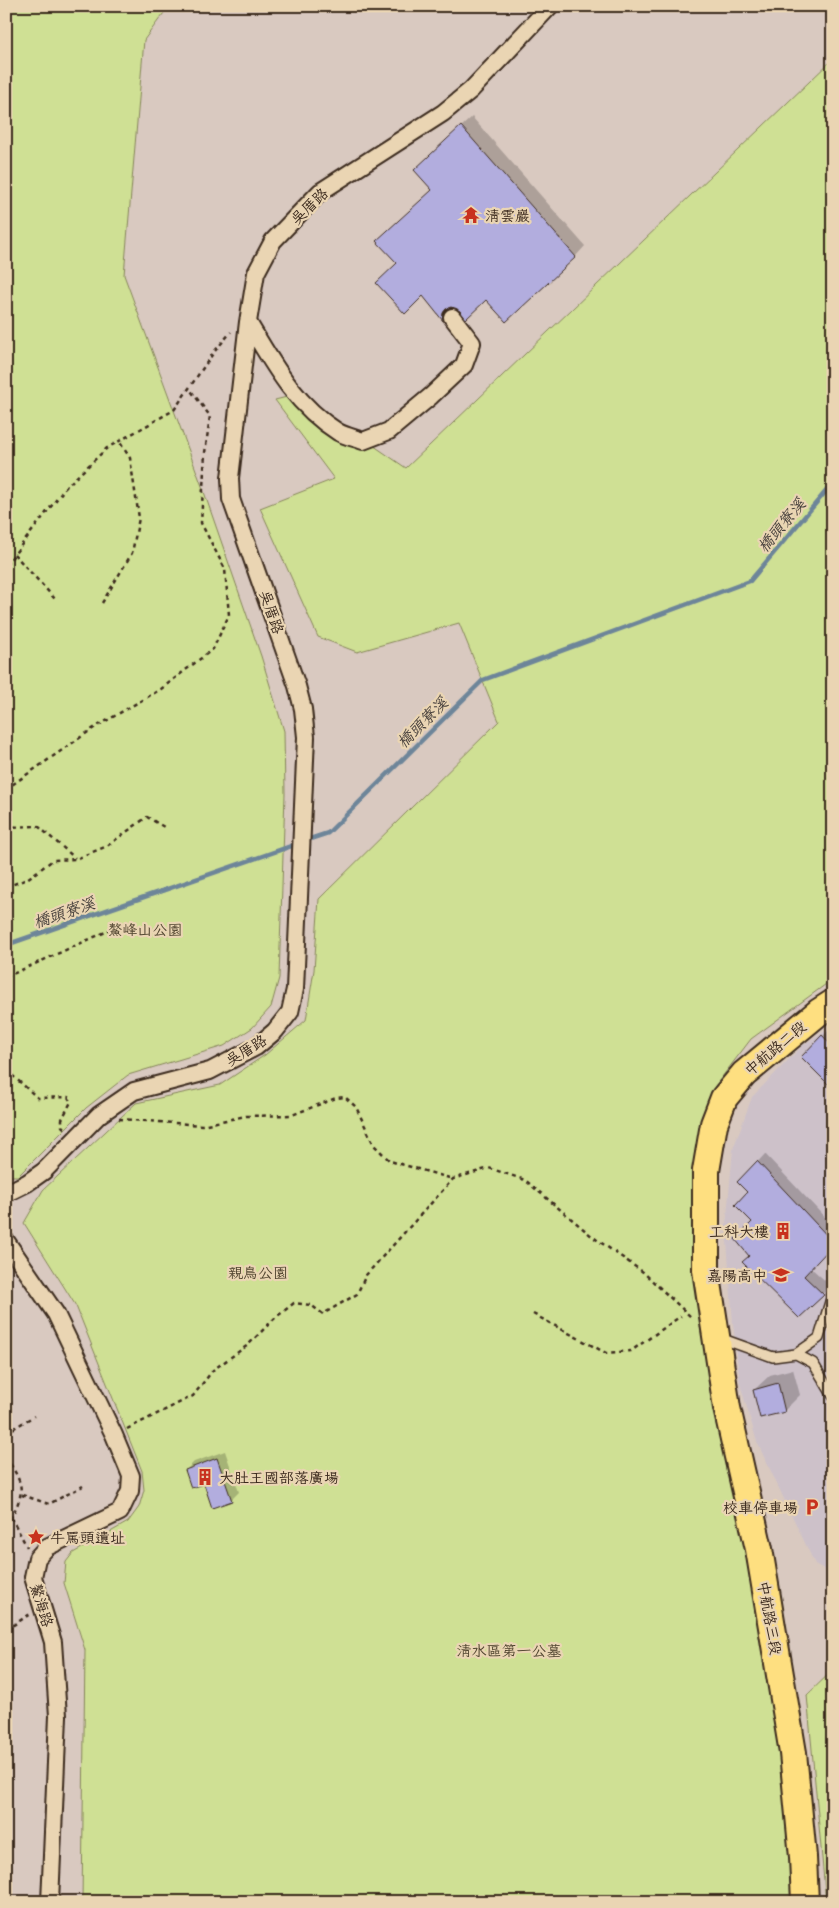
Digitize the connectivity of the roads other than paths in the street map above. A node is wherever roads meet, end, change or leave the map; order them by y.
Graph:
1 (550, 6) edge
2 (452, 317) dead end
3 (242, 325) junction
4 (833, 1003) edge
5 (6, 1192) edge
6 (6, 1241) edge
7 (833, 1292) edge
8 (715, 1337) junction
9 (796, 1354) junction
10 (833, 1396) edge
11 (50, 1902) edge
12 (805, 1902) edge

1 - 3 street, 吳厝路
2 - 3 street
3 - 5 street, 吳厝路
4 - 8 main road, 中航路二段
6 - 11 street, 鰲海路
7 - 9 lane
8 - 9 lane
8 - 12 main road, 中航路三段
9 - 10 lane

